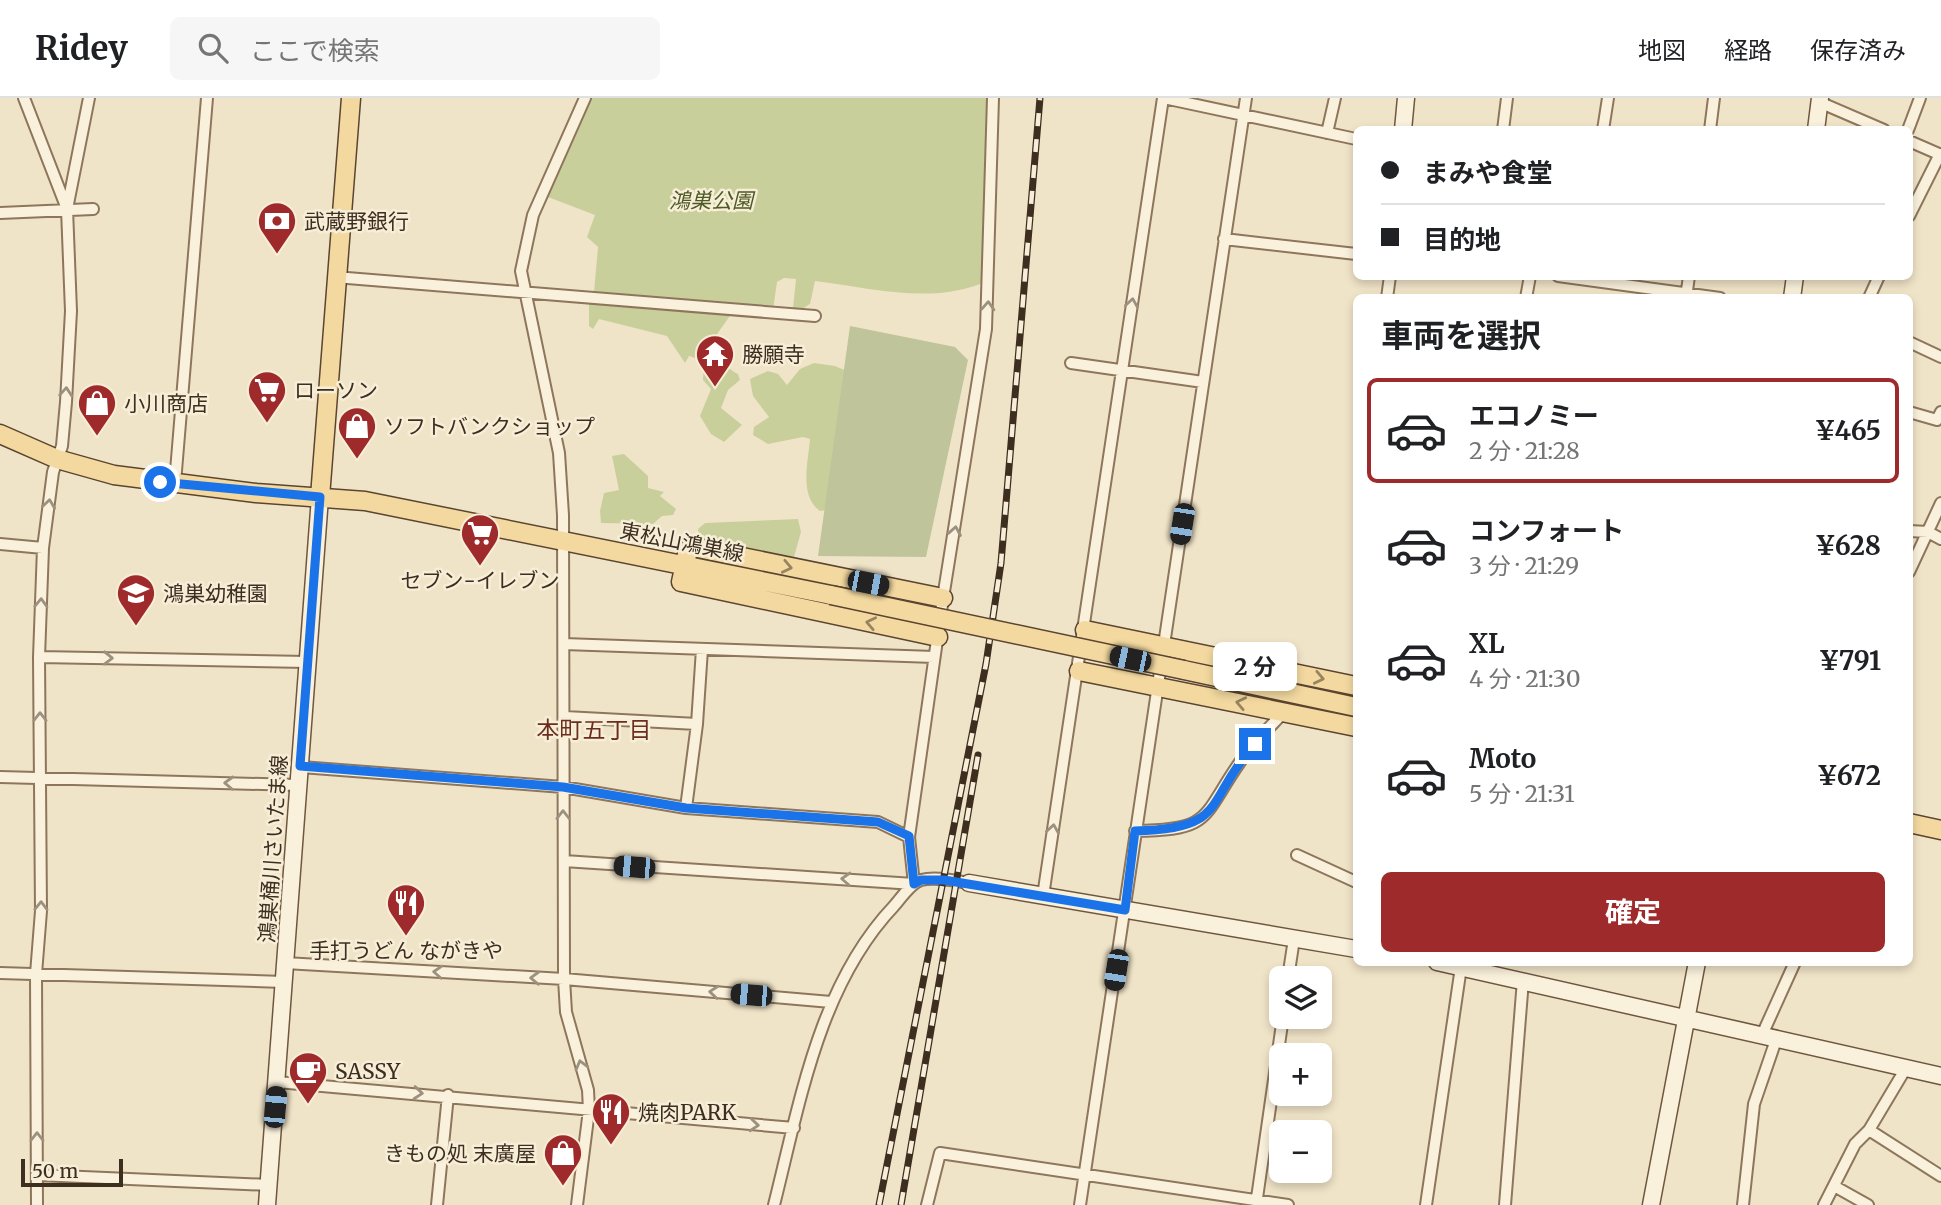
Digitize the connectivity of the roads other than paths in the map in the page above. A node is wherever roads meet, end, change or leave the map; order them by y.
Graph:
1 (24, 98) edge
2 (89, 98) edge
3 (208, 98) edge
4 (351, 98) edge
5 (585, 98) edge
6 (993, 98) edge
7 (1164, 98) edge
8 (1246, 98) edge
9 (1335, 98) edge
10 (1406, 98) edge
11 (1507, 98) edge
12 (1608, 98) edge
13 (1714, 98) edge
14 (1920, 98) edge
15 (1820, 100) edge
16 (1244, 113) junction
17 (1403, 126) edge
18 (1504, 126) edge
19 (1604, 126) edge
20 (1710, 126) edge
21 (1817, 126) edge
22 (1875, 126) edge
23 (1910, 126) edge
24 (1327, 133) junction
25 (1353, 138) edge
26 (1913, 143) edge
27 (1941, 154) edge
28 (1913, 208) edge
29 (67, 209) junction
30 (93, 209) dead end
31 (0, 213) edge
32 (1224, 239) junction
33 (1353, 254) edge
34 (335, 277) junction
35 (1584, 280) edge
36 (523, 290) junction
37 (1673, 294) edge
38 (815, 316) dead end
39 (1913, 344) edge
40 (1941, 357) edge
41 (1071, 363) dead end
42 (1121, 370) junction
43 (1203, 382) junction
44 (1941, 412) edge
45 (1913, 413) edge
46 (0, 434) edge
47 (57, 459) junction
48 (175, 483) junction
49 (320, 497) junction
50 (1941, 503) edge
51 (1913, 531) edge
52 (1928, 532) junction
53 (1941, 539) edge
54 (564, 543) junction
55 (0, 544) edge
56 (43, 548) junction
57 (683, 564) junction
58 (1913, 564) edge
59 (943, 598) junction
60 (1085, 630) junction
61 (938, 637) junction
62 (564, 644) junction
63 (1163, 646) junction
64 (702, 649) junction
65 (39, 657) junction
66 (934, 657) junction
67 (307, 662) junction
68 (1079, 671) junction
69 (1353, 685) edge
70 (1158, 686) junction
71 (1353, 706) edge
72 (1284, 712) junction
73 (565, 717) junction
74 (697, 724) junction
75 (1353, 726) edge
76 (300, 766) junction
77 (0, 777) edge
78 (40, 778) junction
79 (297, 785) junction
80 (563, 787) junction
81 (686, 808) junction
82 (1913, 824) edge
83 (1941, 830) edge
84 (1135, 831) junction
85 (909, 836) junction
86 (1297, 855) dead end
87 (564, 861) junction
88 (1353, 880) edge
89 (969, 883) joint
90 (914, 884) junction
91 (1043, 896) junction
92 (1125, 910) junction
93 (1294, 939) junction
94 (1353, 949) edge
95 (285, 963) junction
96 (1290, 966) edge
97 (1456, 966) edge
98 (1696, 966) edge
99 (1793, 966) edge
100 (1461, 967) junction
101 (0, 973) edge
102 (36, 974) junction
103 (564, 979) junction
104 (1523, 980) junction
105 (284, 982) junction
106 (831, 1002) junction
107 (1686, 1018) junction
108 (1281, 1029) edge
109 (1769, 1038) junction
110 (1906, 1069) junction
111 (1941, 1076) edge
112 (277, 1082) junction
113 (448, 1095) junction
114 (589, 1110) junction
115 (794, 1128) junction
116 (1869, 1130) junction
117 (1084, 1173) junction
118 (37, 1175) junction
119 (1941, 1176) edge
120 (269, 1185) junction
121 (1834, 1186) junction
122 (1256, 1202) edge
123 (37, 1205) edge
124 (267, 1205) edge
125 (437, 1205) edge
126 (577, 1205) edge
127 (774, 1205) edge
128 (927, 1205) edge
129 (1080, 1205) edge
130 (1289, 1205) edge
131 (1426, 1205) edge
132 (1505, 1205) edge
133 (1651, 1205) edge
134 (1743, 1205) edge
135 (1824, 1205) edge
136 (1868, 1205) edge

1 - 29 street
2 - 29 street
3 - 48 street
4 - 34 main road
5 - 36 street
59 -> 6 street
7 - 16 street
42 -> 7 street
8 - 16 street
9 - 24 street
10 - 17 street
11 - 18 street
12 - 19 street
13 - 20 street
14 - 23 street
15 - 21 street
15 - 22 street
16 - 24 street
16 - 32 street
24 - 25 street
26 - 27 street
27 - 28 street
29 - 30 street
29 - 31 street
47 -> 29 street
32 - 33 street
32 - 43 street
34 - 36 street
34 - 49 main road
35 - 37 street
36 - 38 street
36 - 54 street
39 - 40 street
41 - 42 street
42 - 43 street
42 - 60 street
43 - 63 street
44 - 45 street
46 - 47 main road, 東松山鴻巣線
47 - 48 main road, 東松山鴻巣線
56 -> 47 street
48 - 49 main road, 東松山鴻巣線
49 - 54 main road, 東松山鴻巣線
49 - 67 street, 鴻巣桶川さいたま線
50 - 52 street
51 - 52 street
52 - 53 street
52 - 58 street
54 - 57 main road, 東松山鴻巣線
54 - 62 street
55 - 56 street
65 -> 56 street
57 -> 59 main road
61 -> 57 main road
57 - 71 main road, 東松山鴻巣線, bridge
59 - 61 street
60 - 63 main road
60 - 68 street
61 - 66 street
62 - 64 street
62 - 73 street
63 -> 69 main road
63 - 70 street
64 - 66 street
64 - 74 street
65 -> 67 street
78 -> 65 street
66 - 85 street
67 - 76 street, 鴻巣桶川さいたま線
68 - 70 main road
91 -> 68 street
72 -> 70 main road
70 - 84 street
72 - 75 main road
72 - 84 street
73 - 74 street
73 - 80 street
74 - 81 street
76 - 79 street, 鴻巣桶川さいたま線
76 - 80 street
77 - 78 street
79 -> 78 street
102 -> 78 street
79 - 95 street, 鴻巣桶川さいたま線
80 - 81 street
87 -> 80 street
81 - 85 street
82 - 83 main road
84 - 92 street
85 - 90 street
86 - 88 street
90 -> 87 street
87 - 103 street
89 - 90 street
89 - 91 street
90 - 106 street
91 - 92 street
92 - 93 street
92 - 117 street
93 - 94 street
93 - 96 street
103 -> 95 street
95 - 105 street, 鴻巣桶川さいたま線
97 - 100 street
98 - 107 street
99 - 109 street
100 - 104 street
100 - 131 street
101 - 102 street
102 - 105 street
118 -> 102 street
106 -> 103 street
114 -> 103 street
104 - 107 street
104 - 132 street
105 - 112 street, 鴻巣桶川さいたま線
106 - 115 street
107 - 109 street
107 - 133 street
108 - 122 street
109 - 110 street
109 - 134 street
110 - 111 street
110 - 116 street
112 -> 113 street
112 - 120 street, 鴻巣桶川さいたま線
113 - 114 street
113 - 125 street
114 -> 115 street
114 - 126 street
115 - 127 street
116 - 119 street
116 - 121 street
117 - 122 street
117 - 128 street
117 - 129 street
118 - 120 street
118 - 123 street
120 - 124 street, 鴻巣桶川さいたま線
121 - 135 street
121 - 136 street
122 - 130 street

